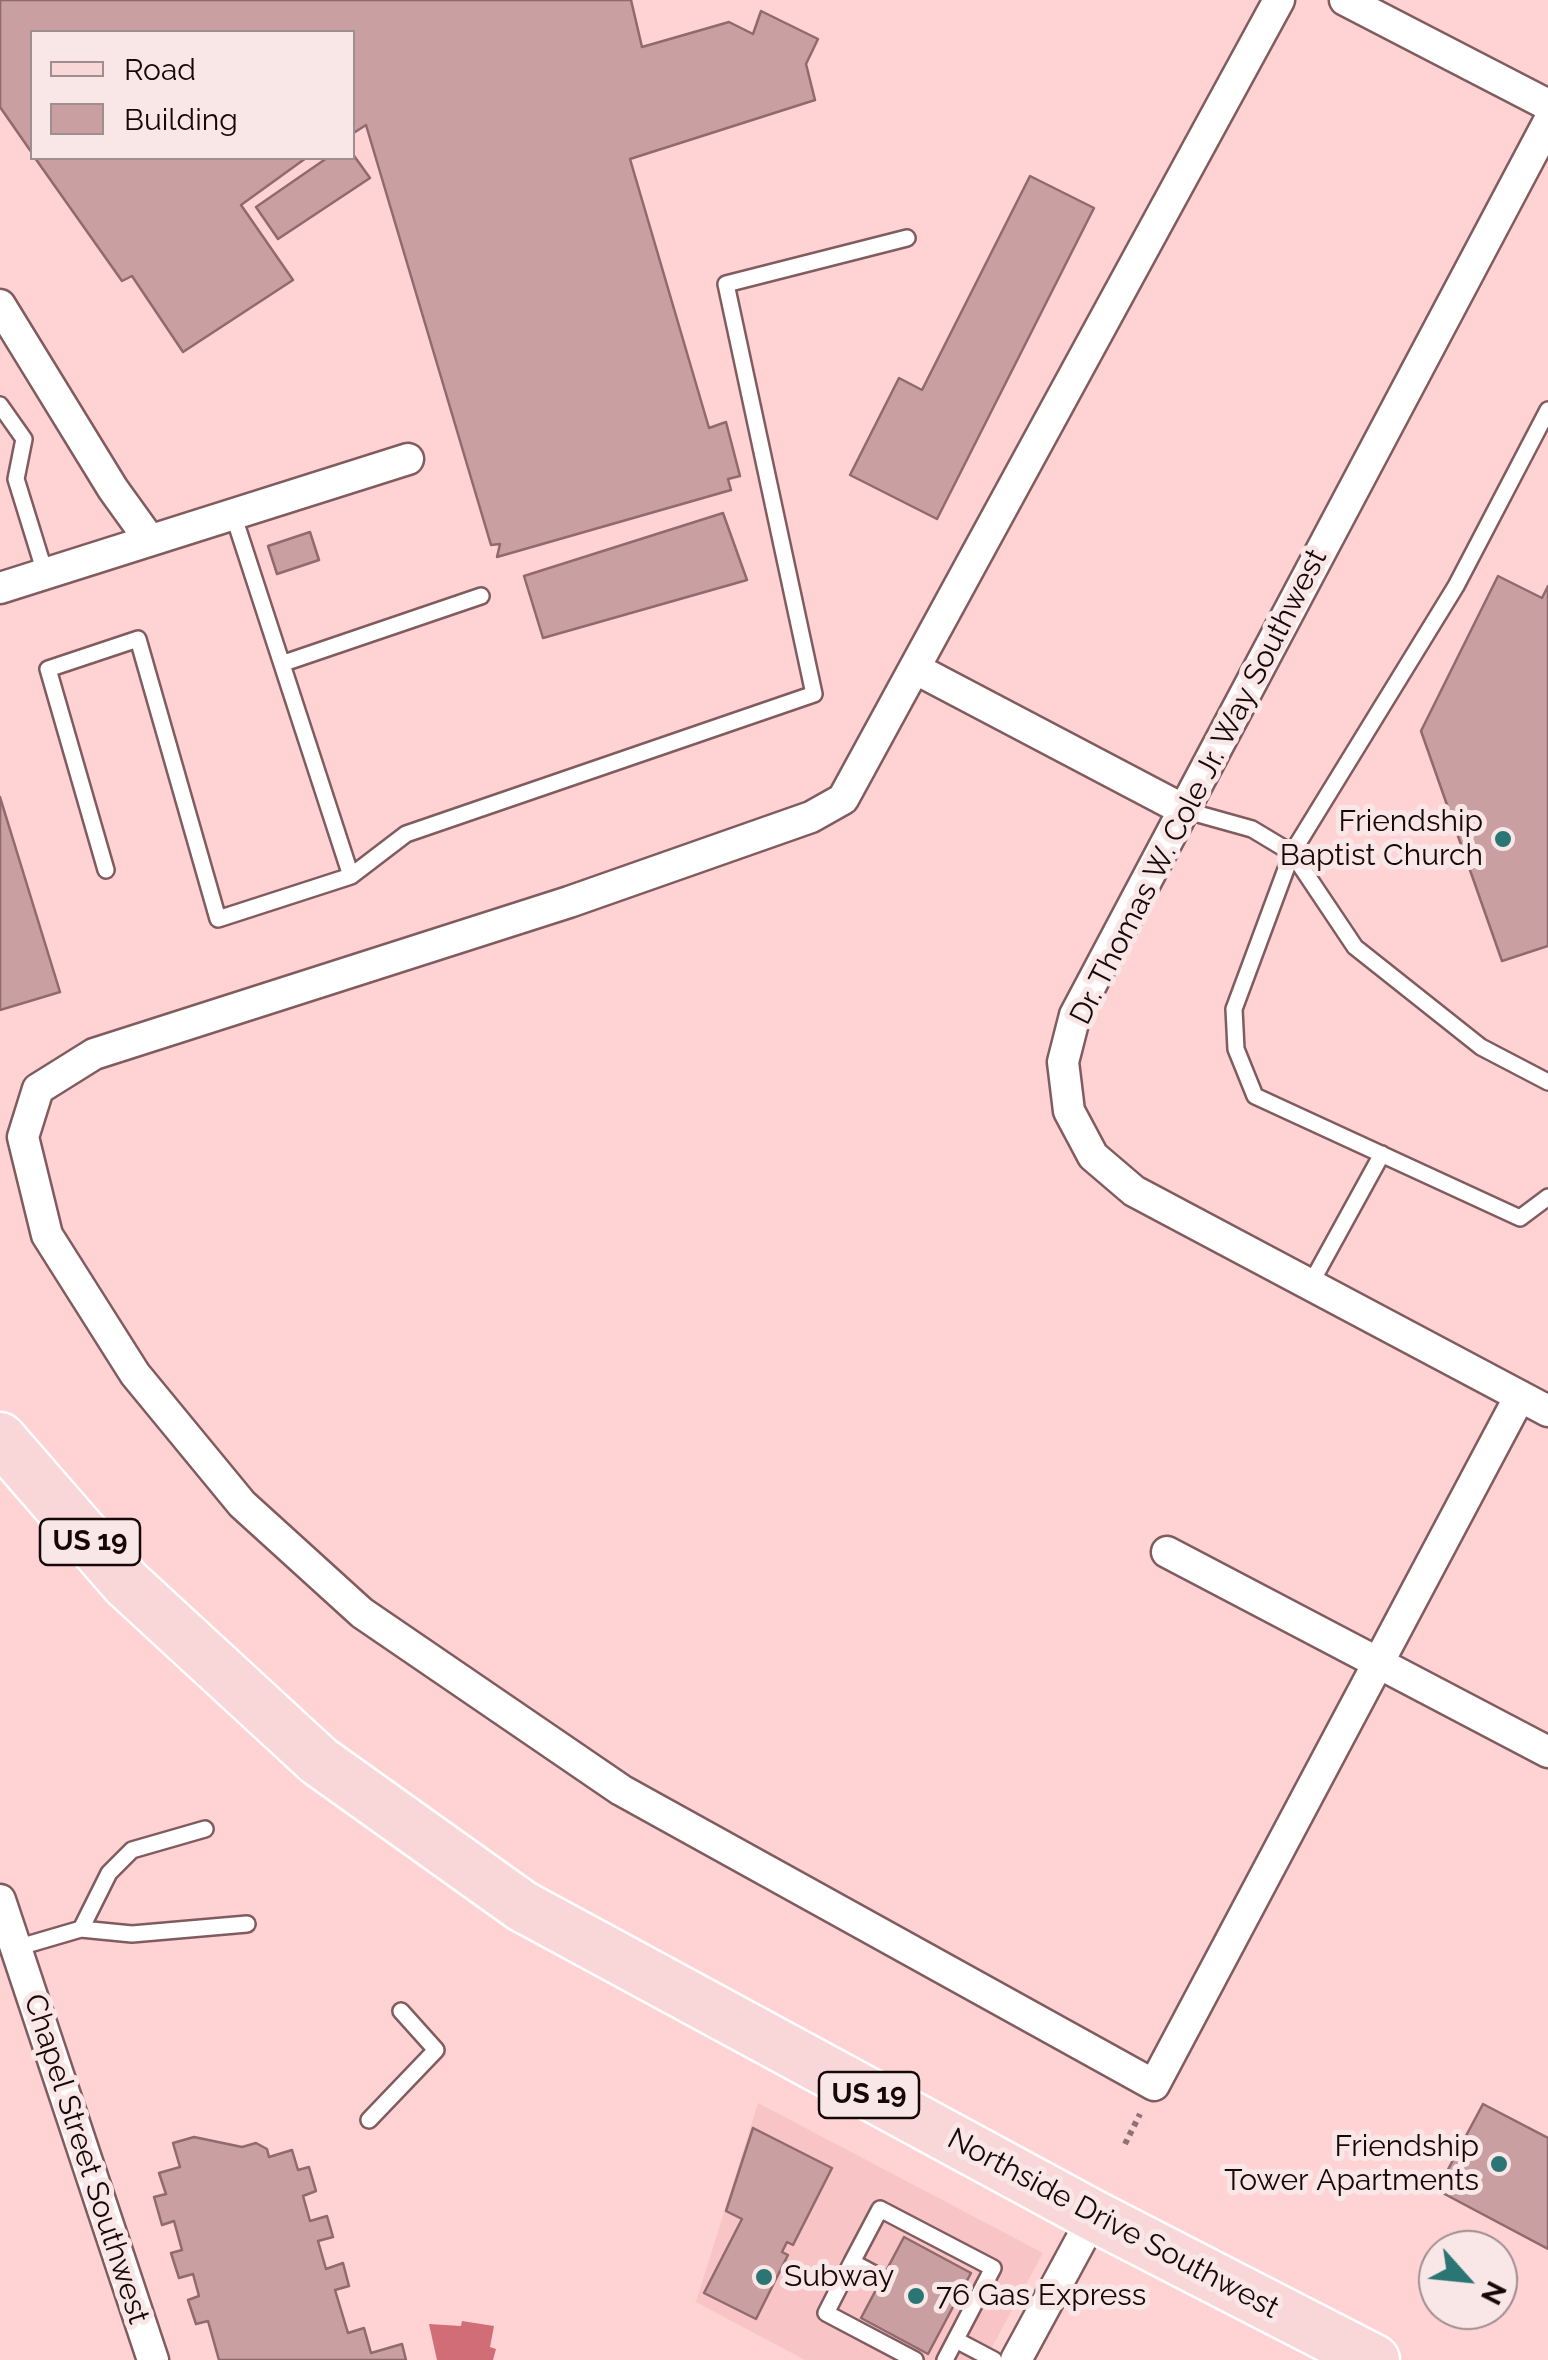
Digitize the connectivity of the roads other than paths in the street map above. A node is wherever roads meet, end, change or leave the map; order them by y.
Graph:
1 (1279, 0) edge
2 (1345, 0) edge
3 (1548, 104) edge
4 (1548, 122) edge
5 (907, 238) dead end
6 (0, 305) edge
7 (0, 405) edge
8 (1548, 410) edge
9 (408, 459) dead end
10 (233, 514) junction
11 (149, 540) junction
12 (46, 576) junction
13 (0, 588) edge
14 (481, 596) dead end
15 (284, 664) junction
16 (916, 669) junction
17 (1184, 810) junction
18 (1292, 853) junction
19 (106, 870) dead end
20 (351, 876) junction
21 (1548, 1082) edge
22 (1382, 1154) junction
23 (1548, 1197) edge
24 (1310, 1284) junction
25 (1520, 1396) junction
26 (1548, 1411) edge
27 (1, 1443) edge
28 (1167, 1552) dead end
29 (1376, 1662) junction
30 (1548, 1752) edge
31 (205, 1829) dead end
32 (0, 1900) edge
33 (247, 1924) dead end
34 (80, 1929) junction
35 (16, 1948) junction
36 (400, 2012) dead end
37 (370, 2120) dead end
38 (1094, 2216) junction
39 (852, 2262) junction
40 (882, 2278) dead end
41 (950, 2314) dead end
42 (966, 2322) junction
43 (956, 2340) junction
44 (153, 2360) edge
45 (914, 2360) edge
46 (946, 2360) edge
47 (994, 2360) edge
48 (1016, 2360) edge
49 (1374, 2360) edge

1 - 16 street
2 - 3 street
4 - 17 street, Dr. Thomas W. Cole Jr. Way Southwest
5 - 20 lane
6 - 11 street
7 - 12 lane
8 - 18 lane
9 - 10 street
10 - 11 street
10 - 15 lane
11 - 12 street
12 - 13 street
14 - 15 lane
15 - 20 lane
16 - 17 street
16 - 29 street
17 - 18 lane
17 - 24 street, Dr. Thomas W. Cole Jr. Way Southwest
18 - 21 lane
18 - 22 lane
19 - 20 lane
22 - 23 lane
22 - 24 lane
24 - 25 street, Dr. Thomas W. Cole Jr. Way Southwest
25 - 26 street, Dr. Thomas W. Cole Jr. Way Southwest
25 - 29 street
27 - 38 main road, Northside Drive Southwest / US 19
28 - 29 street
29 - 30 street
31 - 34 lane
32 - 35 street, Chapel Street Southwest
33 - 34 lane
34 - 35 lane
35 - 44 street, Chapel Street Southwest
36 - 37 lane
38 - 48 street
38 - 49 main road, Northside Drive Southwest / US 19
39 - 40 lane
39 - 42 lane
39 - 45 lane
41 - 42 lane
42 - 43 lane
43 - 46 lane
43 - 47 lane

